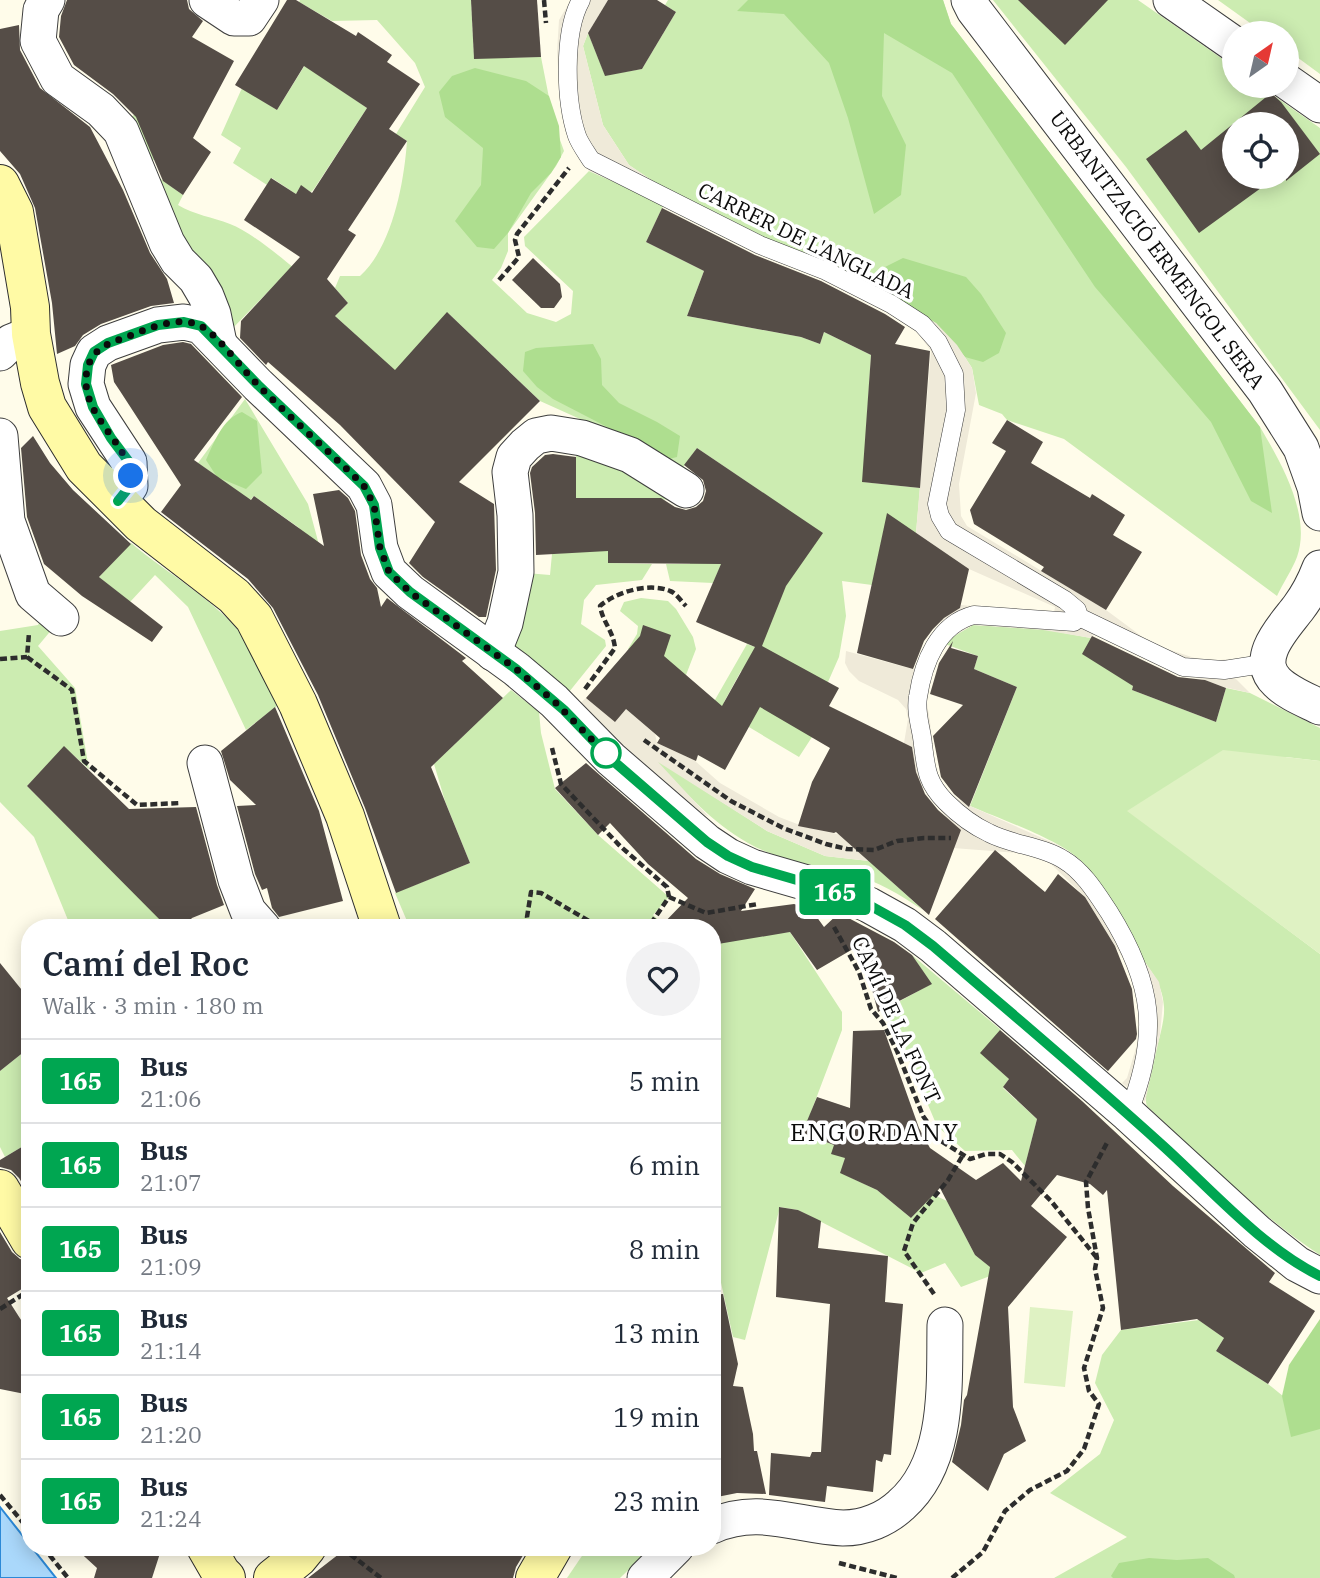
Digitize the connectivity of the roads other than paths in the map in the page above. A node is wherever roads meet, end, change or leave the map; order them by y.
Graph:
1 (47, 0) edge
2 (207, 0) edge
3 (261, 0) edge
4 (581, 0) edge
5 (969, 0) edge
6 (1171, 0) edge
7 (1222, 36) edge
8 (1299, 90) edge
9 (1320, 104) edge
10 (0, 184) edge
11 (16, 343) edge
12 (219, 343) junction
13 (0, 436) edge
14 (686, 490) dead end
15 (118, 501) junction
16 (1320, 513) edge
17 (1320, 568) edge
18 (1310, 605) edge
19 (1079, 617) junction
20 (61, 618) dead end
21 (1271, 651) junction
22 (493, 653) junction
23 (1320, 707) edge
24 (205, 763) dead end
25 (255, 919) edge
26 (377, 919) edge
27 (1128, 1114) junction
28 (0, 1189) edge
29 (21, 1225) edge
30 (1320, 1276) edge
31 (944, 1325) road end
32 (721, 1522) edge
33 (211, 1556) edge
34 (300, 1556) edge
35 (548, 1556) edge
36 (667, 1556) edge
37 (226, 1578) edge
38 (272, 1578) edge
39 (535, 1578) edge
40 (645, 1578) edge

1 - 12 street
2 - 3 street
4 - 19 lane, CARRER DE L'ANGLADA
5 - 16 street, URBANITZACIÓ ERMENGOL SERA
6 - 7 street
8 - 9 street
10 - 11 main road
11 - 15 main road
12 - 15 street
12 - 22 street
13 - 20 street
14 - 22 street
15 - 26 main road
17 - 18 street
18 - 21 street
19 - 21 lane, CARRER DE L'ANGLADA
19 - 27 lane
21 - 23 street
22 - 27 street
24 - 25 street
27 - 30 street
28 - 29 main road
31 - 32 street
33 - 37 main road
34 - 38 main road
35 - 39 main road
36 - 40 street

